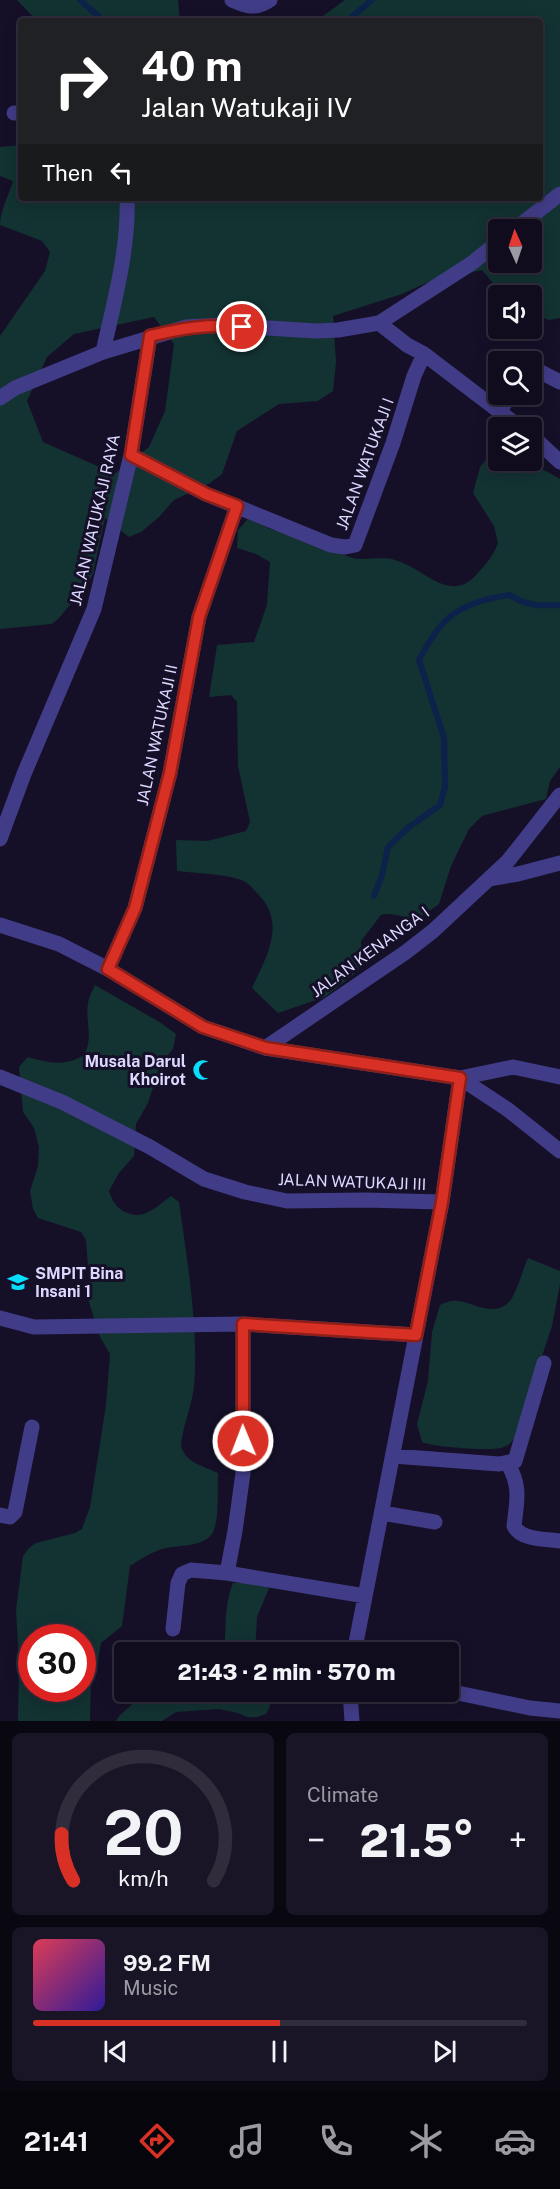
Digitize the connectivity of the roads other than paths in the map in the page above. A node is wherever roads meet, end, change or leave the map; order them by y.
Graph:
1 (232, 0) edge
2 (270, 0) edge
3 (560, 194) edge
4 (128, 201) edge
5 (528, 219) edge
6 (488, 250) edge
7 (379, 323) junction
8 (150, 336) junction
9 (103, 352) junction
10 (424, 354) junction
11 (542, 373) edge
12 (560, 382) edge
13 (0, 398) edge
14 (504, 405) edge
15 (501, 411) junction
16 (508, 417) edge
17 (542, 445) edge
18 (131, 455) junction
19 (560, 462) edge
20 (237, 506) junction
21 (560, 795) edge
22 (0, 839) edge
23 (560, 863) edge
24 (489, 879) junction
25 (0, 925) edge
26 (108, 969) junction
27 (266, 1048) junction
28 (0, 1077) edge
29 (560, 1077) edge
30 (460, 1078) junction
31 (560, 1152) edge
32 (442, 1202) junction
33 (0, 1318) edge
34 (243, 1324) junction
35 (416, 1335) junction
36 (544, 1363) dead end
37 (32, 1427) dead end
38 (393, 1456) junction
39 (508, 1464) junction
40 (382, 1513) junction
41 (0, 1515) edge
42 (435, 1522) dead end
43 (560, 1541) edge
44 (227, 1573) junction
45 (365, 1596) junction
46 (173, 1629) dead end
47 (356, 1642) edge
48 (459, 1693) edge
49 (351, 1702) edge
50 (560, 1712) edge
51 (352, 1721) edge

1 - 2 street
3 - 5 street
4 - 9 street
6 - 7 street
7 - 8 street
7 - 10 street
8 - 9 street
8 - 18 street, JALAN WATUKAJI RAYA
9 - 13 street
10 - 15 street
10 - 20 street, JALAN WATUKAJI I
11 - 12 street
14 - 15 street
15 - 16 street
17 - 19 street
18 - 20 street, JALAN WATUKAJI I
18 - 22 street, JALAN WATUKAJI RAYA
20 - 26 street, JALAN WATUKAJI II
21 - 24 street, JALAN KENANGA I
23 - 24 street
24 - 27 street, JALAN KENANGA I
25 - 26 street
26 - 27 street
27 - 30 street
28 - 32 street, JALAN WATUKAJI III
29 - 30 street
30 - 31 street
30 - 32 street
32 - 35 street
33 - 34 street
34 - 35 street
34 - 44 street
35 - 38 street
36 - 39 street
37 - 41 street
38 - 39 street
38 - 40 street
39 - 43 street
40 - 42 street
40 - 45 street
44 - 45 street
44 - 46 street
45 - 47 street
48 - 50 street
49 - 51 street

